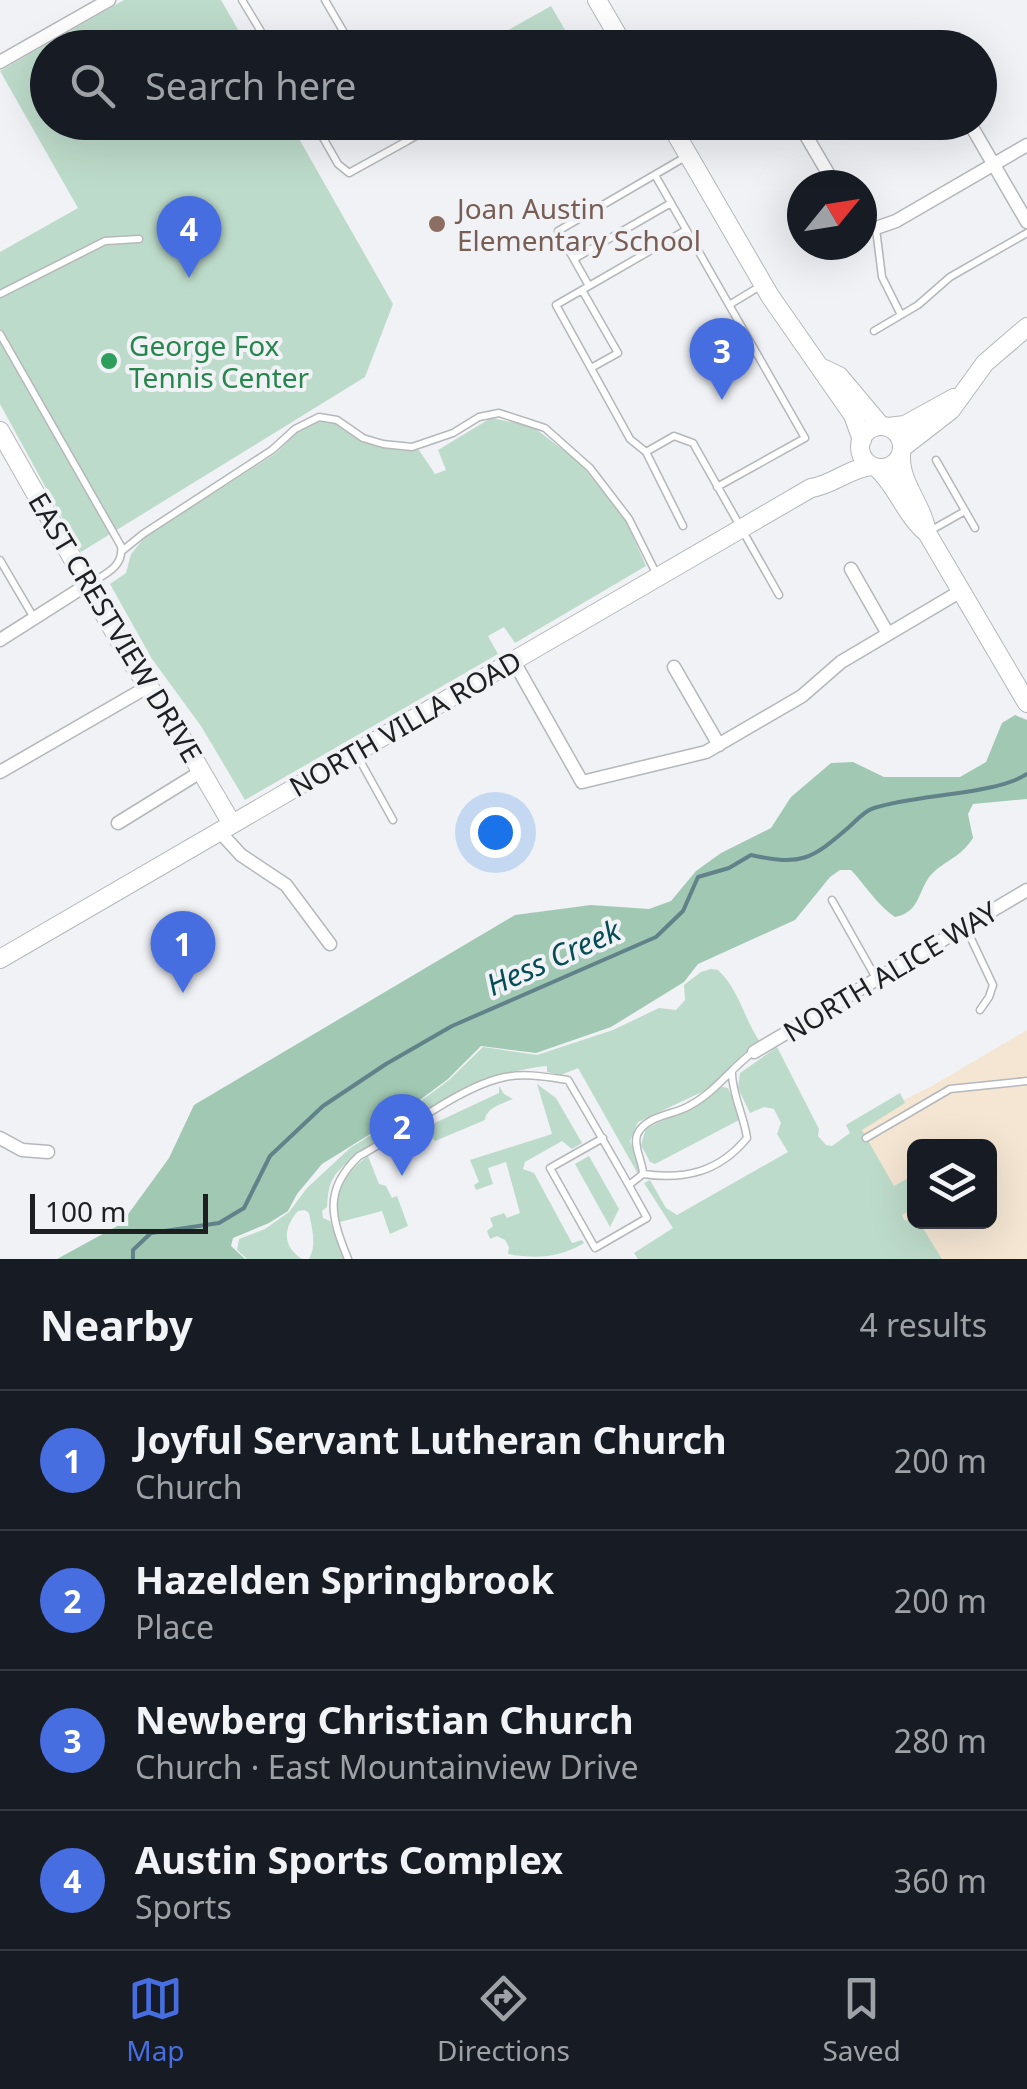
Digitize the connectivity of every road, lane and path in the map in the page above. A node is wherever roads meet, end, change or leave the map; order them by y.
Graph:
1 (109, 0) edge
2 (242, 0) edge
3 (325, 0) edge
4 (598, 0) edge
5 (56, 30) edge
6 (260, 30) edge
7 (342, 30) edge
8 (615, 30) edge
9 (30, 45) edge
10 (0, 62) edge
11 (324, 140) edge
12 (679, 140) edge
13 (809, 140) edge
14 (980, 140) edge
15 (406, 141) edge
16 (1027, 145) edge
17 (688, 155) junction
18 (993, 165) junction
19 (826, 170) edge
20 (655, 174) junction
21 (671, 203) junction
22 (1027, 222) edge
23 (877, 228) edge
24 (686, 230) junction
25 (1027, 233) edge
26 (139, 239) dead end
27 (877, 246) edge
28 (574, 259) junction
29 (763, 284) junction
30 (586, 288) junction
31 (0, 294) edge
32 (729, 305) junction
33 (901, 316) junction
34 (1027, 327) edge
35 (874, 331) dead end
36 (0, 334) edge
37 (591, 368) junction
38 (822, 368) junction
39 (959, 396) junction
40 (885, 427) junction
41 (0, 430) edge
42 (861, 443) junction
43 (646, 452) junction
44 (901, 452) junction
45 (936, 460) dead end
46 (875, 467) junction
47 (717, 488) junction
48 (810, 488) junction
49 (965, 511) junction
50 (682, 526) dead end
51 (975, 528) dead end
52 (740, 529) junction
53 (927, 533) junction
54 (122, 551) junction
55 (0, 560) edge
56 (851, 569) dead end
57 (657, 576) junction
58 (88, 584) junction
59 (962, 591) junction
60 (779, 595) dead end
61 (34, 619) junction
62 (888, 634) junction
63 (0, 640) edge
64 (513, 660) junction
65 (674, 668) dead end
66 (149, 686) junction
67 (1027, 704) edge
68 (719, 745) junction
69 (355, 751) junction
70 (202, 771) junction
71 (0, 772) edge
72 (393, 820) dead end
73 (118, 823) dead end
74 (226, 827) junction
75 (1027, 890) edge
76 (832, 900) dead end
77 (966, 927) junction
78 (330, 944) dead end
79 (0, 959) edge
80 (877, 979) junction
81 (980, 1010) dead end
82 (754, 1052) joint
83 (732, 1071) junction
84 (1027, 1081) edge
85 (0, 1138) edge
86 (602, 1138) junction
87 (866, 1138) dead end
88 (48, 1152) dead end
89 (644, 1174) junction
90 (629, 1185) junction
91 (348, 1259) edge

1 - 5 street
2 - 6 lane
3 - 7 lane
4 - 8 main road
9 - 10 street
11 - 15 lane
12 - 17 main road
13 - 19 street
14 - 18 street
16 - 18 street
17 - 20 lane
17 - 29 main road
18 - 22 street
18 - 23 street
20 - 21 lane
20 - 28 lane
21 - 24 lane
21 - 28 lane
24 - 30 lane
24 - 32 lane
25 - 33 lane
26 - 31 lane
27 - 33 lane
28 - 30 lane
29 - 32 lane
29 - 38 main road
30 - 37 lane
30 - 37 lane
32 - 47 lane
33 - 35 lane
34 - 39 main road
36 - 54 lane
37 - 43 lane
38 - 40 main road
38 - 42 main road
39 - 40 main road
39 - 44 main road
40 - 42 main road
40 - 44 main road
41 - 58 main road, EAST CRESTVIEW DRIVE
42 - 46 main road
42 - 48 main road, NORTH VILLA ROAD
43 - 47 lane
43 - 50 lane
44 - 46 main road
44 - 53 main road
45 - 49 lane
46 - 48 main road, NORTH VILLA ROAD
46 - 53 main road
47 - 52 lane
48 - 52 main road, NORTH VILLA ROAD
49 - 51 lane
49 - 53 lane
52 - 57 main road, NORTH VILLA ROAD
52 - 60 lane
53 - 59 main road
54 - 57 lane
54 - 58 lane
55 - 61 lane
56 - 62 street
57 - 64 main road, NORTH VILLA ROAD
58 - 61 street
58 - 66 main road, EAST CRESTVIEW DRIVE
59 - 62 street
59 - 67 main road
61 - 63 street
62 - 68 street
64 - 68 street
64 - 69 main road, NORTH VILLA ROAD
65 - 68 street
66 - 70 main road, EAST CRESTVIEW DRIVE
66 - 71 street
69 - 72 lane
69 - 74 main road, NORTH VILLA ROAD
70 - 73 street
70 - 74 main road, EAST CRESTVIEW DRIVE
74 - 78 street
74 - 79 main road, NORTH VILLA ROAD
75 - 77 street, NORTH ALICE WAY
76 - 80 lane
77 - 80 street, NORTH ALICE WAY
77 - 81 lane
80 - 82 street, NORTH ALICE WAY
82 - 83 lane
83 - 89 lane
83 - 89 lane
84 - 87 lane
85 - 88 street
86 - 90 lane
86 - 90 lane
86 - 91 lane
89 - 90 lane

